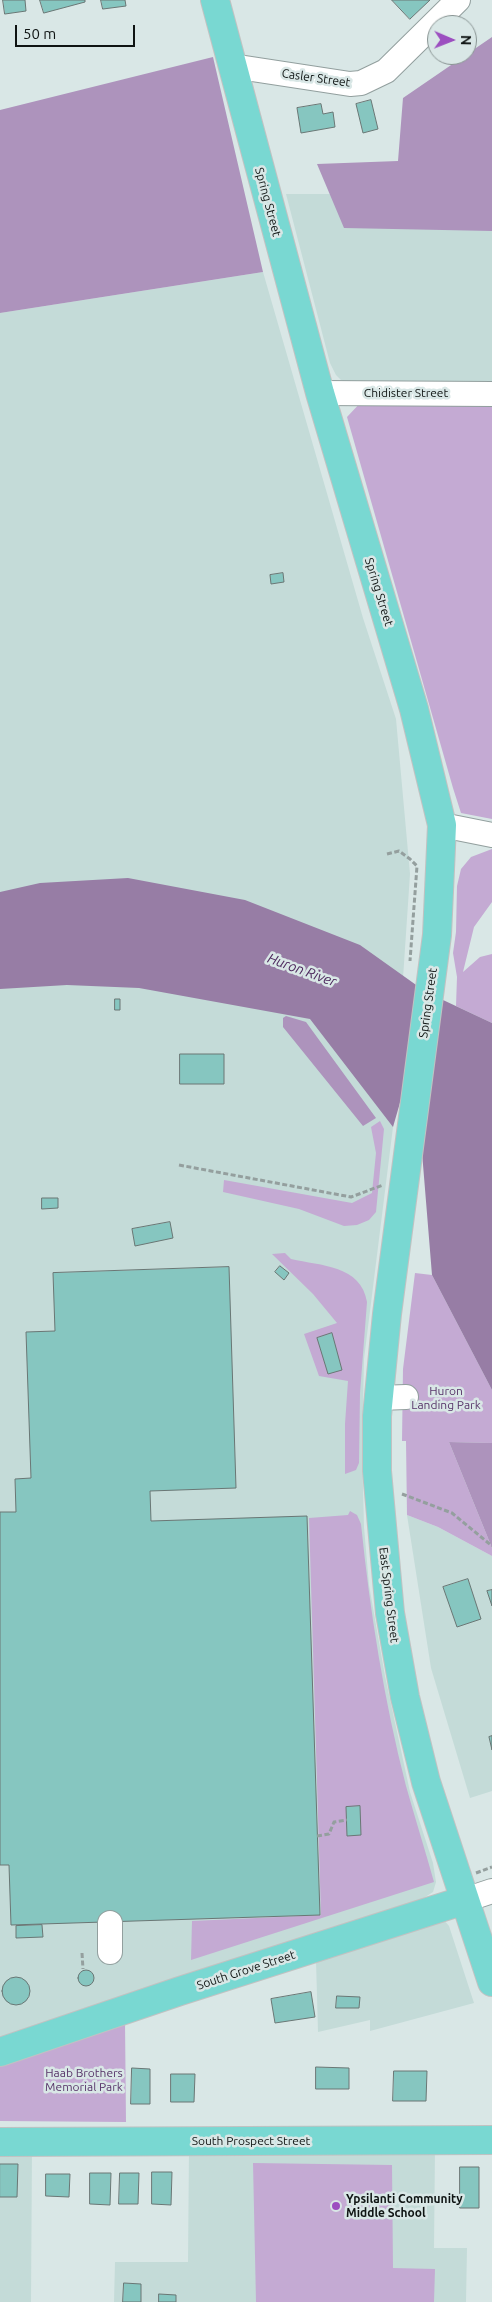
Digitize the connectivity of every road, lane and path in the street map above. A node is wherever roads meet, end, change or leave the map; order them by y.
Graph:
1 (215, 0) edge
2 (458, 0) edge
3 (232, 66) junction
4 (320, 393) junction
5 (492, 394) edge
6 (442, 826) junction
7 (492, 835) edge
8 (387, 854) dead end
9 (410, 961) dead end
10 (179, 1165) dead end
11 (392, 1190) junction
12 (406, 1397) dead end
13 (379, 1398) junction
14 (402, 1494) dead end
15 (492, 1546) edge
16 (347, 1820) dead end
17 (317, 1836) dead end
18 (492, 1891) edge
19 (465, 1900) junction
20 (110, 1923) dead end
21 (110, 1952) dead end
22 (82, 1953) dead end
23 (83, 1969) dead end
24 (492, 1982) edge
25 (0, 2052) edge
26 (4, 2140) edge
27 (492, 2140) edge

1 - 3 main road, Spring Street
2 - 3 street, Casler Street
3 - 4 main road, Spring Street
4 - 5 street, Chidister Street
4 - 6 main road, Spring Street
6 - 7 street
6 - 11 main road, Spring Street
8 - 9 path
10 - 11 path
11 - 13 main road, East Spring Street
12 - 13 street
13 - 19 main road, East Spring Street
14 - 15 path
16 - 17 path
18 - 19 street, South Grove Street
19 - 24 main road, East Spring Street
19 - 25 main road, South Grove Street
20 - 21 street
22 - 23 path
26 - 27 main road, South Prospect Street

